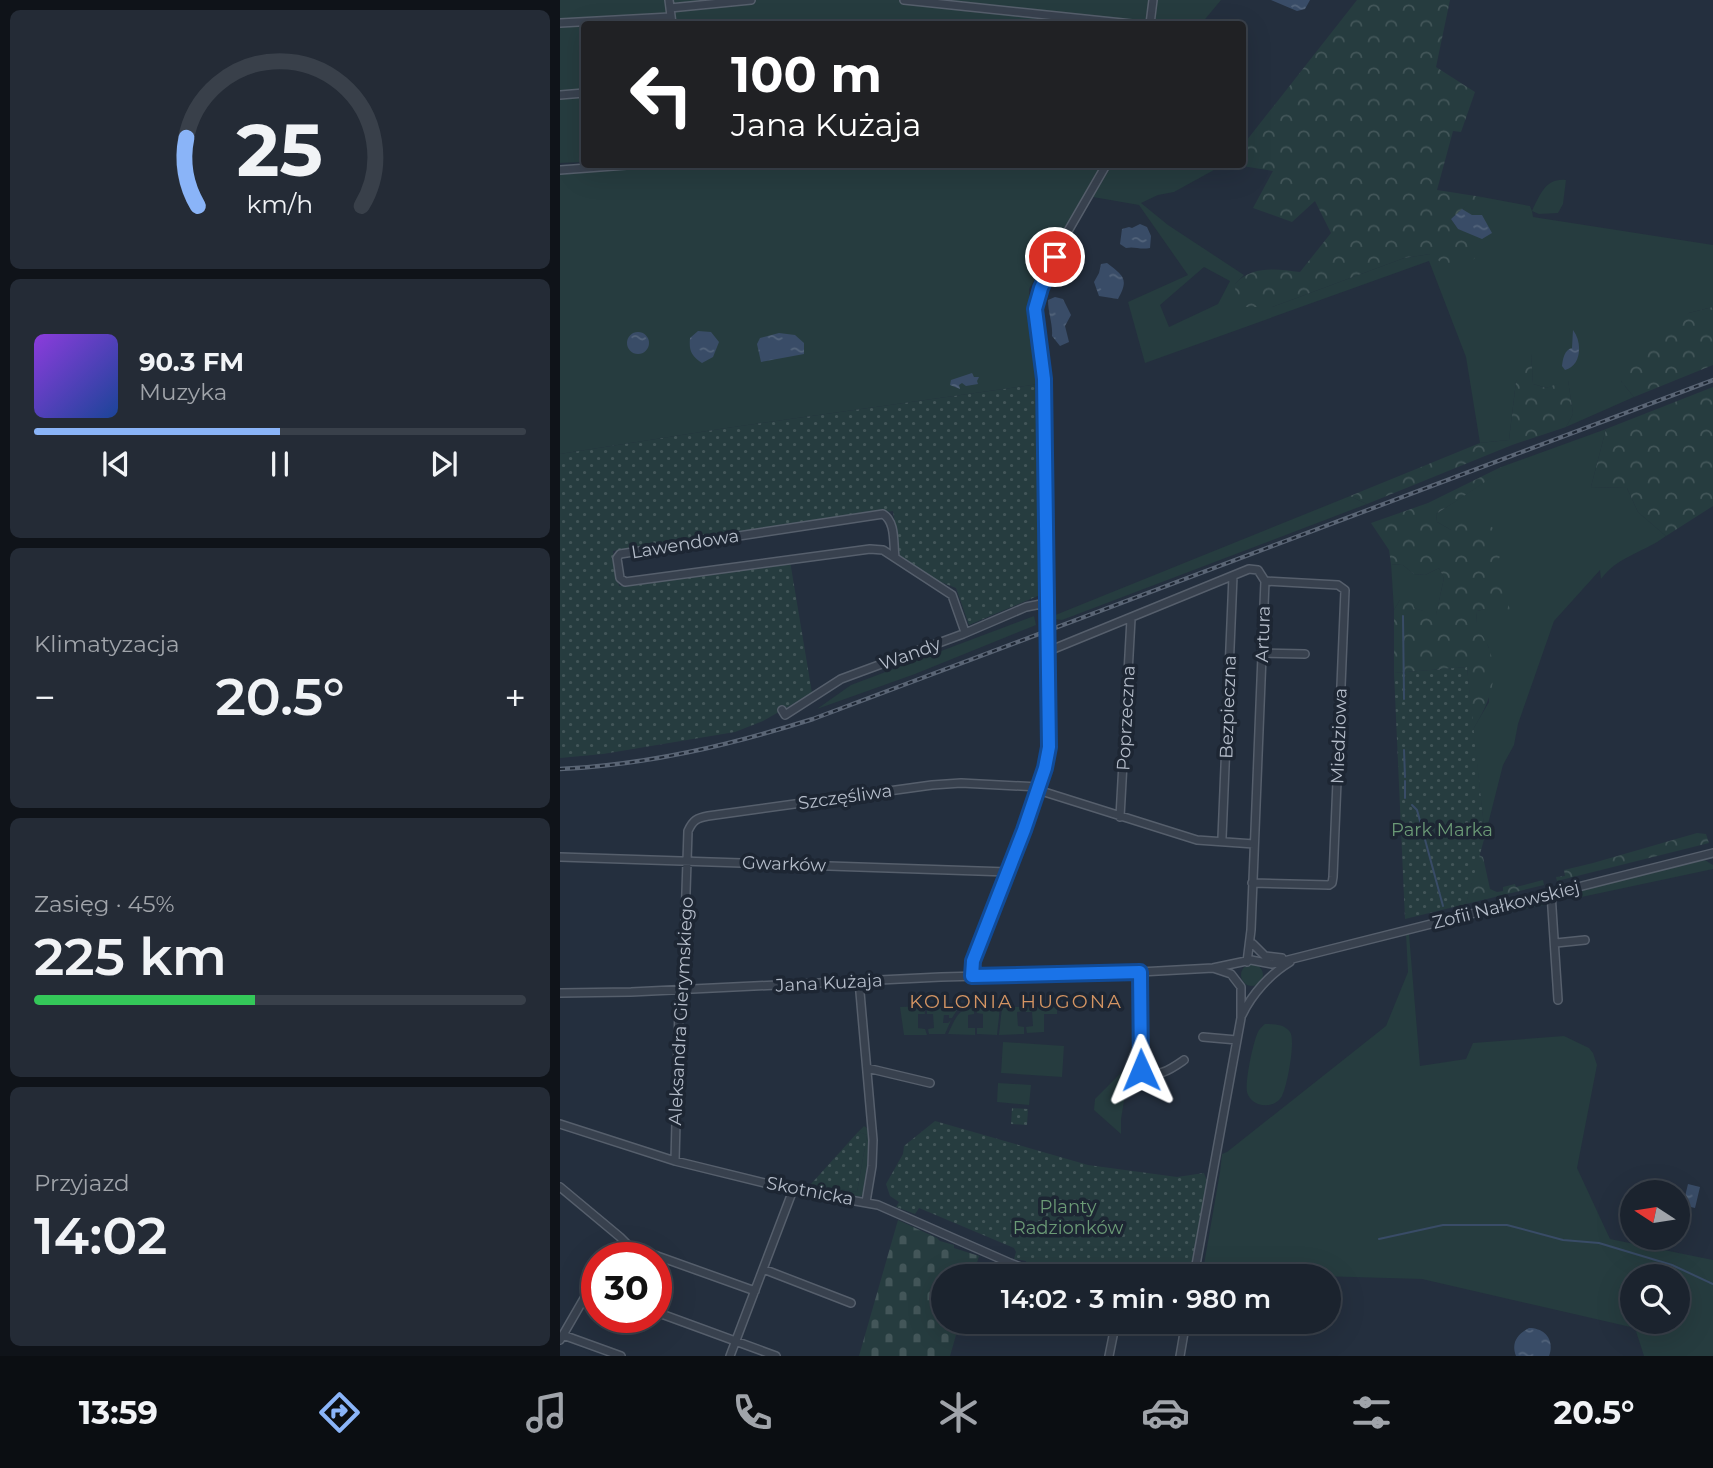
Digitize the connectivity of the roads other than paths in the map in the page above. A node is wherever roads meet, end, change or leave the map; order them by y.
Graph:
1 (751, 0) edge
2 (904, 0) edge
3 (1153, 0) edge
4 (669, 4) edge
5 (671, 21) edge
6 (1104, 21) edge
7 (1150, 21) edge
8 (560, 23) edge
9 (581, 23) edge
10 (581, 93) edge
11 (560, 94) edge
12 (587, 168) edge
13 (1104, 168) edge
14 (560, 170) edge
15 (895, 557) junction
16 (1233, 576) junction
17 (1265, 581) junction
18 (1045, 603) junction
19 (1131, 619) junction
20 (965, 632) junction
21 (1046, 652) junction
22 (1262, 653) junction
23 (1305, 654) dead end
24 (782, 710) dead end
25 (1038, 788) junction
26 (1120, 817) junction
27 (1222, 838) dead end
28 (1254, 844) junction
29 (1713, 853) edge
30 (560, 857) edge
31 (688, 861) junction
32 (1008, 872) junction
33 (1252, 883) junction
34 (1551, 893) junction
35 (1251, 930) junction
36 (1585, 940) dead end
37 (1556, 943) junction
38 (1253, 944) junction
39 (1300, 957) junction
40 (1259, 962) junction
41 (1245, 963) junction
42 (1213, 968) junction
43 (1140, 972) junction
44 (972, 976) junction
45 (1236, 979) junction
46 (859, 981) junction
47 (1265, 984) junction
48 (1241, 987) junction
49 (681, 990) junction
50 (1257, 991) junction
51 (560, 993) edge
52 (1558, 1000) dead end
53 (1241, 1018) junction
54 (1203, 1037) dead end
55 (1237, 1040) junction
56 (1184, 1060) dead end
57 (867, 1068) junction
58 (930, 1083) dead end
59 (560, 1124) edge
60 (675, 1161) junction
61 (560, 1187) edge
62 (793, 1190) junction
63 (866, 1202) junction
64 (625, 1242) edge
65 (672, 1261) edge
66 (1015, 1264) edge
67 (1196, 1264) edge
68 (763, 1269) junction
69 (755, 1291) junction
70 (851, 1303) dead end
71 (581, 1308) edge
72 (672, 1318) edge
73 (1113, 1334) edge
74 (1184, 1334) edge
75 (561, 1338) edge
76 (736, 1342) junction
77 (621, 1356) edge
78 (730, 1356) edge
79 (776, 1356) edge
80 (1109, 1356) edge
81 (1180, 1356) edge

1 - 4 street
2 - 6 street
3 - 7 street
4 - 5 street
8 - 9 street
10 - 11 street
12 - 14 street
13 - 18 street
15 - 15 street, Lawendowa
15 - 20 street, Lawendowa
16 - 17 street, Artura
16 - 19 street, Artura
16 - 27 street, Bezpieczna
17 - 22 street, Artura
17 - 33 street, Miedziowa
18 - 20 street, Wandy
18 - 21 street
19 - 21 street, Artura
19 - 26 street, Poprzeczna
20 - 24 street, Wandy
21 - 25 street
22 - 23 street
22 - 28 street, Artura
25 - 26 street, Szczęśliwa
25 - 31 street, Szczęśliwa
25 - 32 street
26 - 28 street, Szczęśliwa
28 - 33 street, Artura
29 - 34 street, Zofii Nałkowskiej
30 - 31 street, Gwarków
31 - 32 street, Gwarków
31 - 49 street, Aleksandra Gierymskiego
32 - 44 street
33 - 35 street, Artura
34 - 37 street
34 - 39 street, Zofii Nałkowskiej
35 - 38 street, Artura
35 - 41 street, Artura
36 - 37 street
37 - 52 street
38 - 39 street
38 - 40 street, Artura
39 - 40 street
39 - 47 street
40 - 41 street
40 - 47 street
41 - 42 street, Jana Kużaja
41 - 45 street
42 - 43 street, Jana Kużaja
42 - 45 street, Jana Kużaja
43 - 44 street, Jana Kużaja
43 - 56 street
44 - 46 street, Jana Kużaja
45 - 48 street
46 - 49 street, Jana Kużaja
46 - 57 street
47 - 50 street
48 - 50 street
48 - 53 street
49 - 51 street, Jana Kużaja
49 - 60 street, Aleksandra Gierymskiego
50 - 53 street
53 - 55 street
54 - 55 street
55 - 67 street
57 - 58 street
57 - 63 street
59 - 60 street, Skotnicka
60 - 62 street, Skotnicka
61 - 64 street
62 - 63 street, Skotnicka
62 - 68 street
63 - 66 street, Skotnicka
65 - 69 street
68 - 69 street
68 - 70 street
69 - 76 street
71 - 75 street
72 - 76 street
73 - 80 street
74 - 81 street
75 - 77 street
76 - 78 street
76 - 79 street

